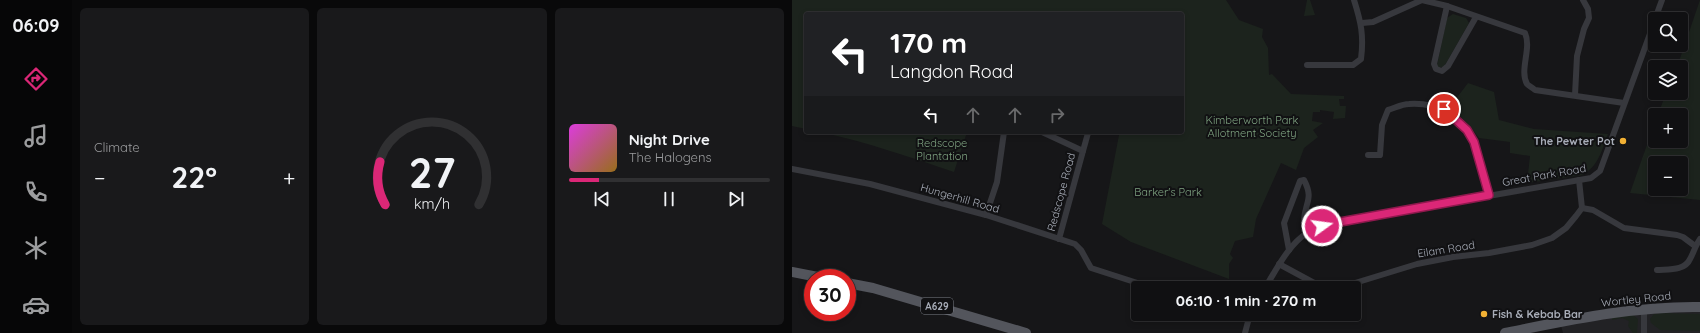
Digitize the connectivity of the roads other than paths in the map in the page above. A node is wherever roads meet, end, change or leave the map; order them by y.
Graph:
1 (1354, 0) edge
2 (1583, 0) edge
3 (1662, 0) edge
4 (1447, 6) junction
5 (1658, 12) edge
6 (1476, 17) junction
7 (1362, 24) junction
8 (1648, 39) edge
9 (1307, 64) dead end
10 (1575, 95) junction
11 (1624, 103) junction
12 (1004, 134) edge
13 (1046, 134) edge
14 (1088, 134) edge
15 (1083, 151) junction
16 (1368, 154) dead end
17 (792, 169) edge
18 (1579, 180) junction
19 (1489, 195) junction
20 (1582, 208) junction
21 (986, 215) junction
22 (1306, 233) junction
23 (1059, 239) junction
24 (1700, 239) edge
25 (1694, 246) junction
26 (1289, 250) junction
27 (1279, 264) junction
28 (1657, 270) dead end
29 (792, 272) edge
30 (804, 274) edge
31 (1131, 281) edge
32 (1269, 281) edge
33 (856, 285) edge
34 (1700, 307) edge
35 (1644, 308) junction
36 (1248, 321) edge
37 (1026, 333) edge
38 (1245, 333) edge
39 (1504, 333) edge
40 (1644, 333) edge

1 - 7 street
2 - 10 street
3 - 5 street, Great Park Road
4 - 6 street
4 - 6 street
4 - 7 street
6 - 10 street
7 - 9 street
8 - 11 street, Great Park Road
10 - 11 street
11 - 18 street, Great Park Road
12 - 21 street
13 - 15 street, Redscope Road
14 - 15 street, Redscope Road
15 - 23 street, Redscope Road
16 - 19 street
17 - 21 street, Hungerhill Road
18 - 19 street, Great Park Road
18 - 20 street
19 - 22 street, Great Park Road
20 - 25 street
20 - 27 street, Eilam Road
21 - 23 street, Hungerhill Road
22 - 26 street, Great Park Road
22 - 26 street
23 - 31 street, Hungerhill Road
24 - 25 street
25 - 28 street
26 - 27 street, Great Park Road
27 - 32 street, Great Park Road
29 - 30 main road
33 - 37 main road, A629
34 - 35 main road, Wortley Road
35 - 39 main road, Wortley Road
35 - 40 street
36 - 38 street

